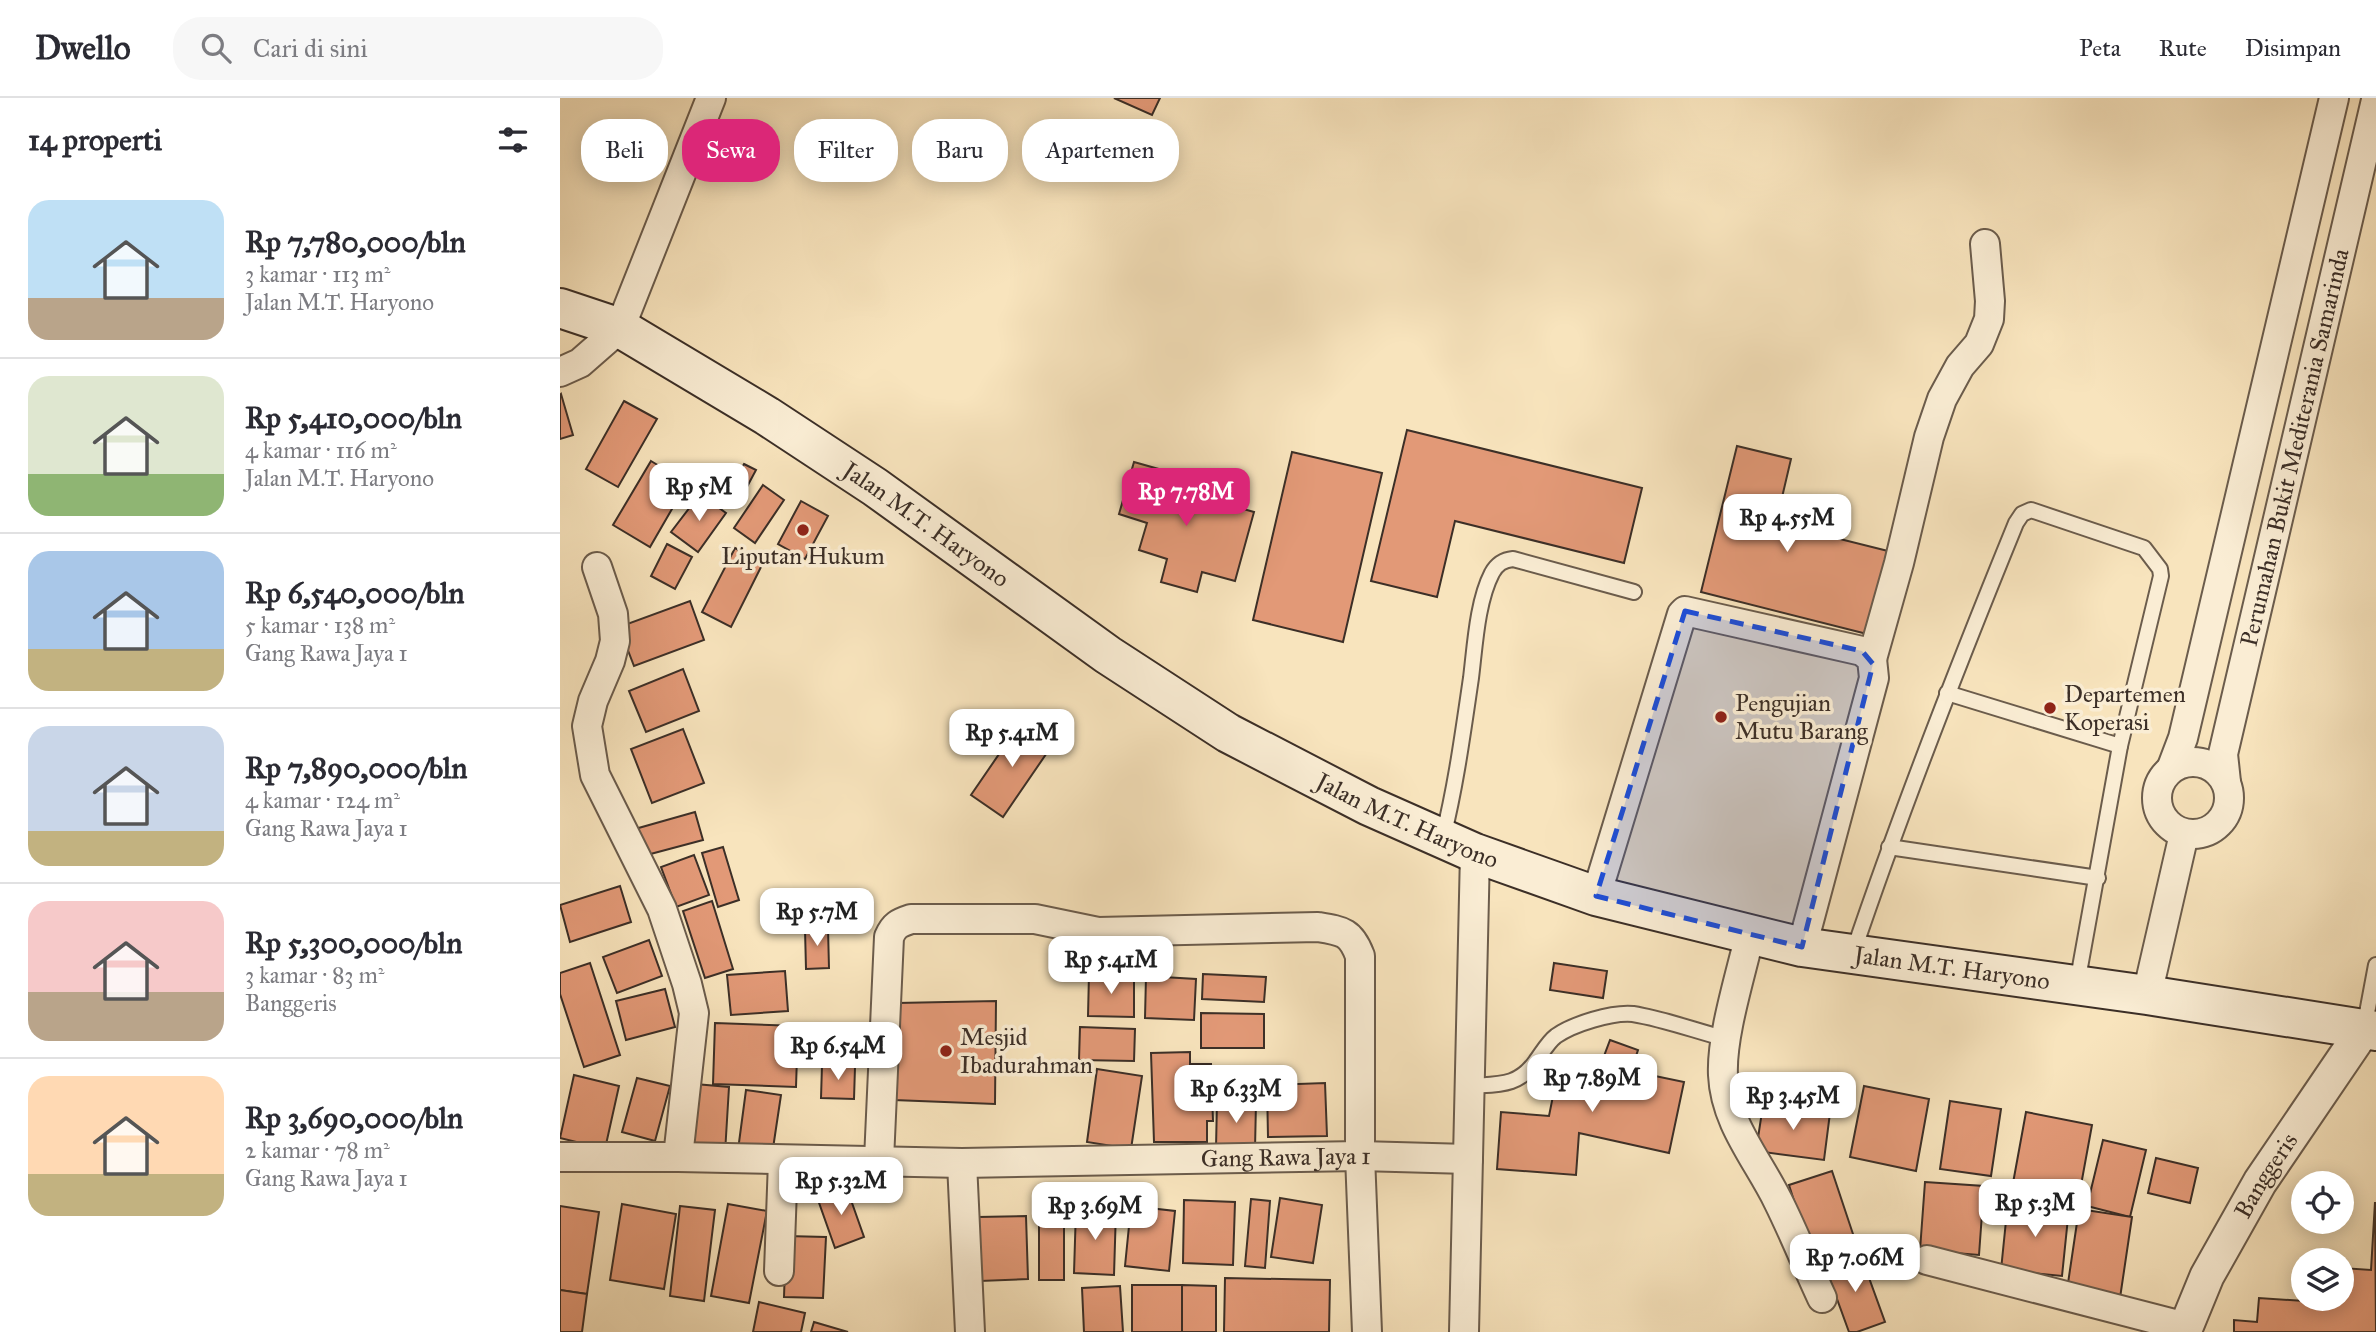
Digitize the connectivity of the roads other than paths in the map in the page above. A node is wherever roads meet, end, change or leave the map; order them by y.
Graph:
1 (711, 98) edge
2 (2334, 98) edge
3 (2376, 100) edge
4 (1985, 244) dead end
5 (560, 307) edge
6 (620, 328) junction
7 (560, 372) edge
8 (597, 567) dead end
9 (1634, 592) dead end
10 (1872, 659) junction
11 (1947, 693) junction
12 (2120, 746) junction
13 (2172, 767) junction
14 (2224, 768) junction
15 (2184, 834) junction
16 (1459, 845) junction
17 (1889, 847) junction
18 (2098, 878) junction
19 (1596, 896) junction
20 (1750, 934) junction
21 (1802, 947) junction
22 (1853, 953) junction
23 (2376, 965) edge
24 (2077, 985) junction
25 (2147, 995) junction
26 (2370, 1030) edge
27 (1727, 1039) junction
28 (1470, 1086) junction
29 (1360, 1156) junction
30 (560, 1157) edge
31 (678, 1157) junction
32 (1468, 1159) junction
33 (879, 1160) junction
34 (783, 1161) junction
35 (962, 1163) junction
36 (1927, 1261) dead end
37 (779, 1271) dead end
38 (1822, 1298) dead end
39 (2185, 1329) edge
40 (971, 1332) edge
41 (1367, 1332) edge
42 (1464, 1332) edge

1 - 6 street
2 - 13 street
3 - 14 street, Perumahan Bukit Mediterania Samarinda
4 - 10 street
5 - 6 main road, Jalan M.T. Haryono
6 - 7 street
6 - 16 main road, Jalan M.T. Haryono
8 - 31 street
9 - 16 lane
10 - 19 street
10 - 21 street
11 - 12 lane
11 - 12 lane
11 - 17 lane
12 - 18 lane
13 - 14 street
13 - 15 street
14 - 15 street, Perumahan Bukit Mediterania Samarinda
15 - 25 street
16 - 19 main road, Jalan M.T. Haryono
16 - 28 street
17 - 18 lane
17 - 22 lane
18 - 24 lane
19 - 20 main road, Jalan M.T. Haryono
20 - 21 main road, Jalan M.T. Haryono
20 - 27 street
21 - 22 main road, Jalan M.T. Haryono
22 - 24 main road, Jalan M.T. Haryono
23 - 26 lane
24 - 25 main road, Jalan M.T. Haryono
25 - 26 main road, Jalan M.T. Haryono
26 - 39 street, Banggeris
27 - 28 lane
27 - 38 street
28 - 32 street
29 - 32 street, Gang Rawa Jaya 1
29 - 33 street
29 - 35 street, Gang Rawa Jaya 1
29 - 41 street
30 - 31 street, Gang Rawa Jaya 1
31 - 34 street, Gang Rawa Jaya 1
32 - 42 street
33 - 34 street, Gang Rawa Jaya 1
33 - 35 street, Gang Rawa Jaya 1
34 - 37 street
35 - 40 street
36 - 39 street

